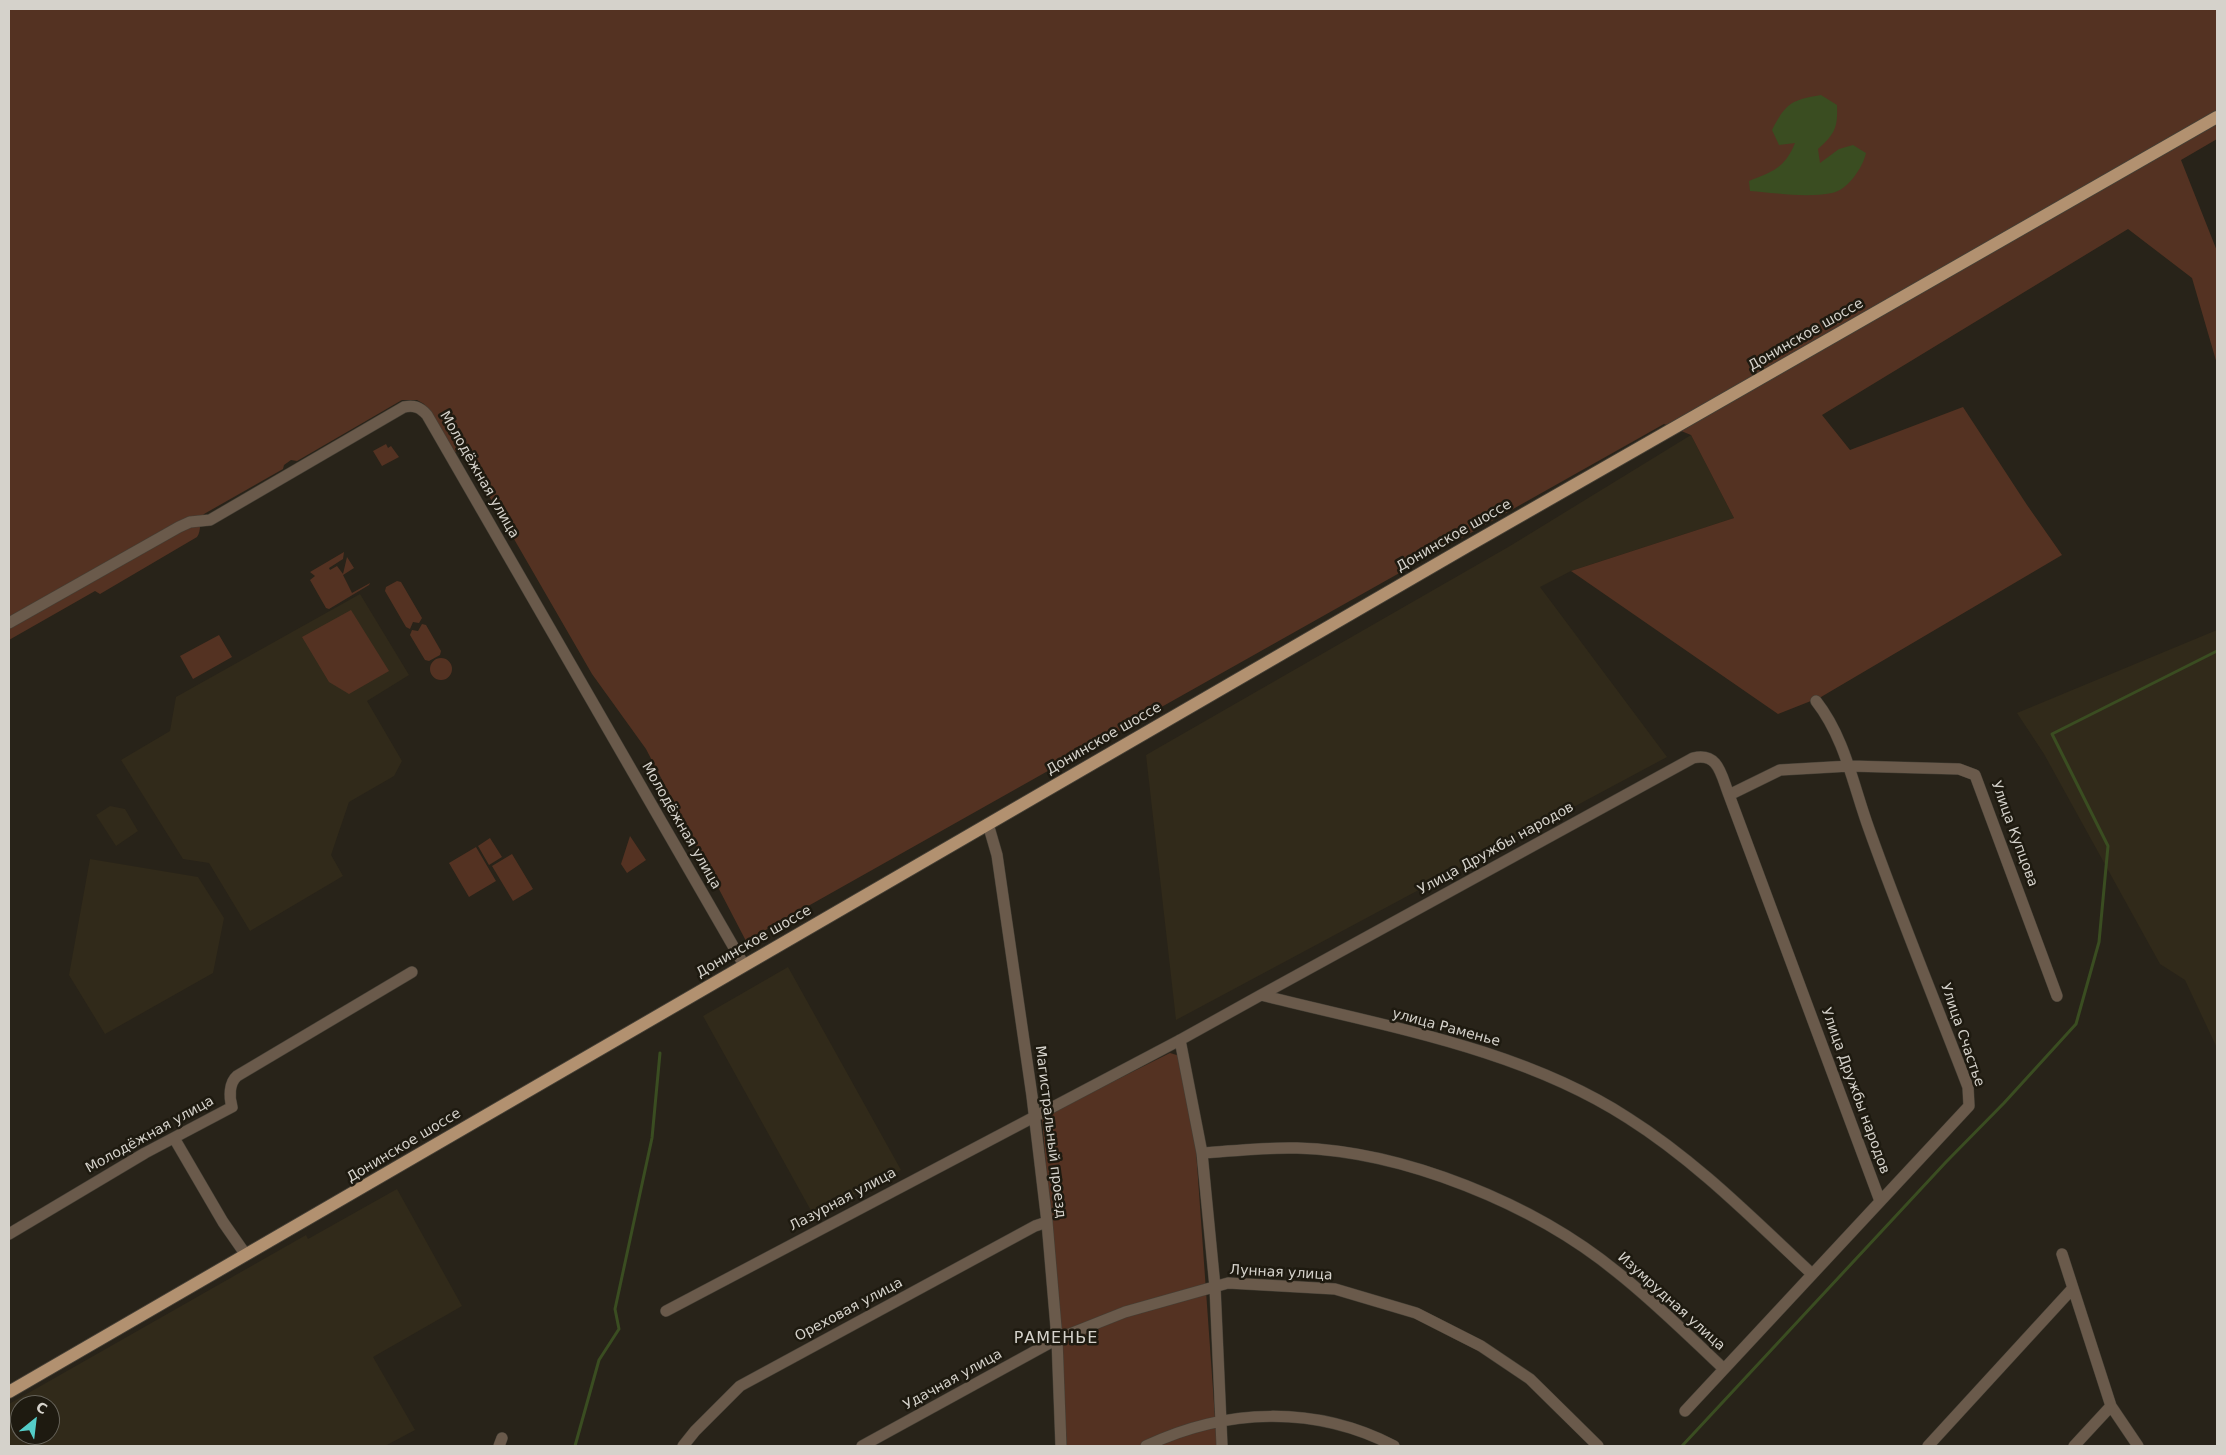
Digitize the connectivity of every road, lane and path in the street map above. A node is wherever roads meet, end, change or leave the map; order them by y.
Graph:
1 (2217, 118) edge
2 (9, 623) edge
3 (1816, 701) dead end
4 (1850, 766) junction
5 (1729, 795) junction
6 (988, 824) junction
7 (744, 965) junction
8 (412, 972) dead end
9 (1260, 995) junction
10 (2057, 996) dead end
11 (1180, 1040) junction
12 (1035, 1116) junction
13 (174, 1138) junction
14 (1202, 1153) junction
15 (1880, 1201) junction
16 (1047, 1222) junction
17 (9, 1234) edge
18 (2062, 1254) dead end
19 (246, 1255) junction
20 (1812, 1274) junction
21 (1215, 1288) junction
22 (2073, 1288) junction
23 (666, 1311) dead end
24 (1057, 1339) junction
25 (1724, 1369) junction
26 (9, 1392) edge
27 (2111, 1406) junction
28 (1685, 1411) dead end
29 (1221, 1420) junction
30 (683, 1446) edge
31 (862, 1446) edge
32 (1061, 1446) edge
33 (1146, 1446) edge
34 (1222, 1446) edge
35 (1394, 1446) edge
36 (1598, 1446) edge
37 (1928, 1446) edge
38 (2074, 1446) edge
39 (2138, 1446) edge

1 - 6 main road, Донинское шоссе
2 - 7 street, Молодёжная улица
3 - 4 street, Улица Счастье
4 - 5 street
4 - 10 street, Улица Купцова
4 - 15 street, Улица Счастье
5 - 9 street, Улица Дружбы народов
5 - 15 street, Улица Дружбы народов
6 - 7 main road, Донинское шоссе
6 - 12 street, Магистральный проезд
7 - 19 main road, Донинское шоссе
8 - 13 street, Молодёжная улица
9 - 11 street
9 - 20 street, улица Раменье
11 - 12 street
11 - 14 street
12 - 16 street, Магистральный проезд
12 - 23 street, Лазурная улица
13 - 17 street, Молодёжная улица
13 - 19 street
14 - 21 street
14 - 25 street, Изумрудная улица
15 - 20 street, Улица Счастье
16 - 24 street, Магистральный проезд
16 - 30 street, Ореховая улица
18 - 22 street
19 - 26 main road, Донинское шоссе
20 - 25 street, Улица Счастье
21 - 24 street, Лунная улица
21 - 29 street
21 - 36 street, Лунная улица
22 - 27 street
22 - 37 street
24 - 31 street, Удачная улица
24 - 32 street, Магистральный проезд
25 - 28 street, Улица Счастье
27 - 38 street
27 - 39 street
29 - 33 street
29 - 34 street
29 - 35 street

